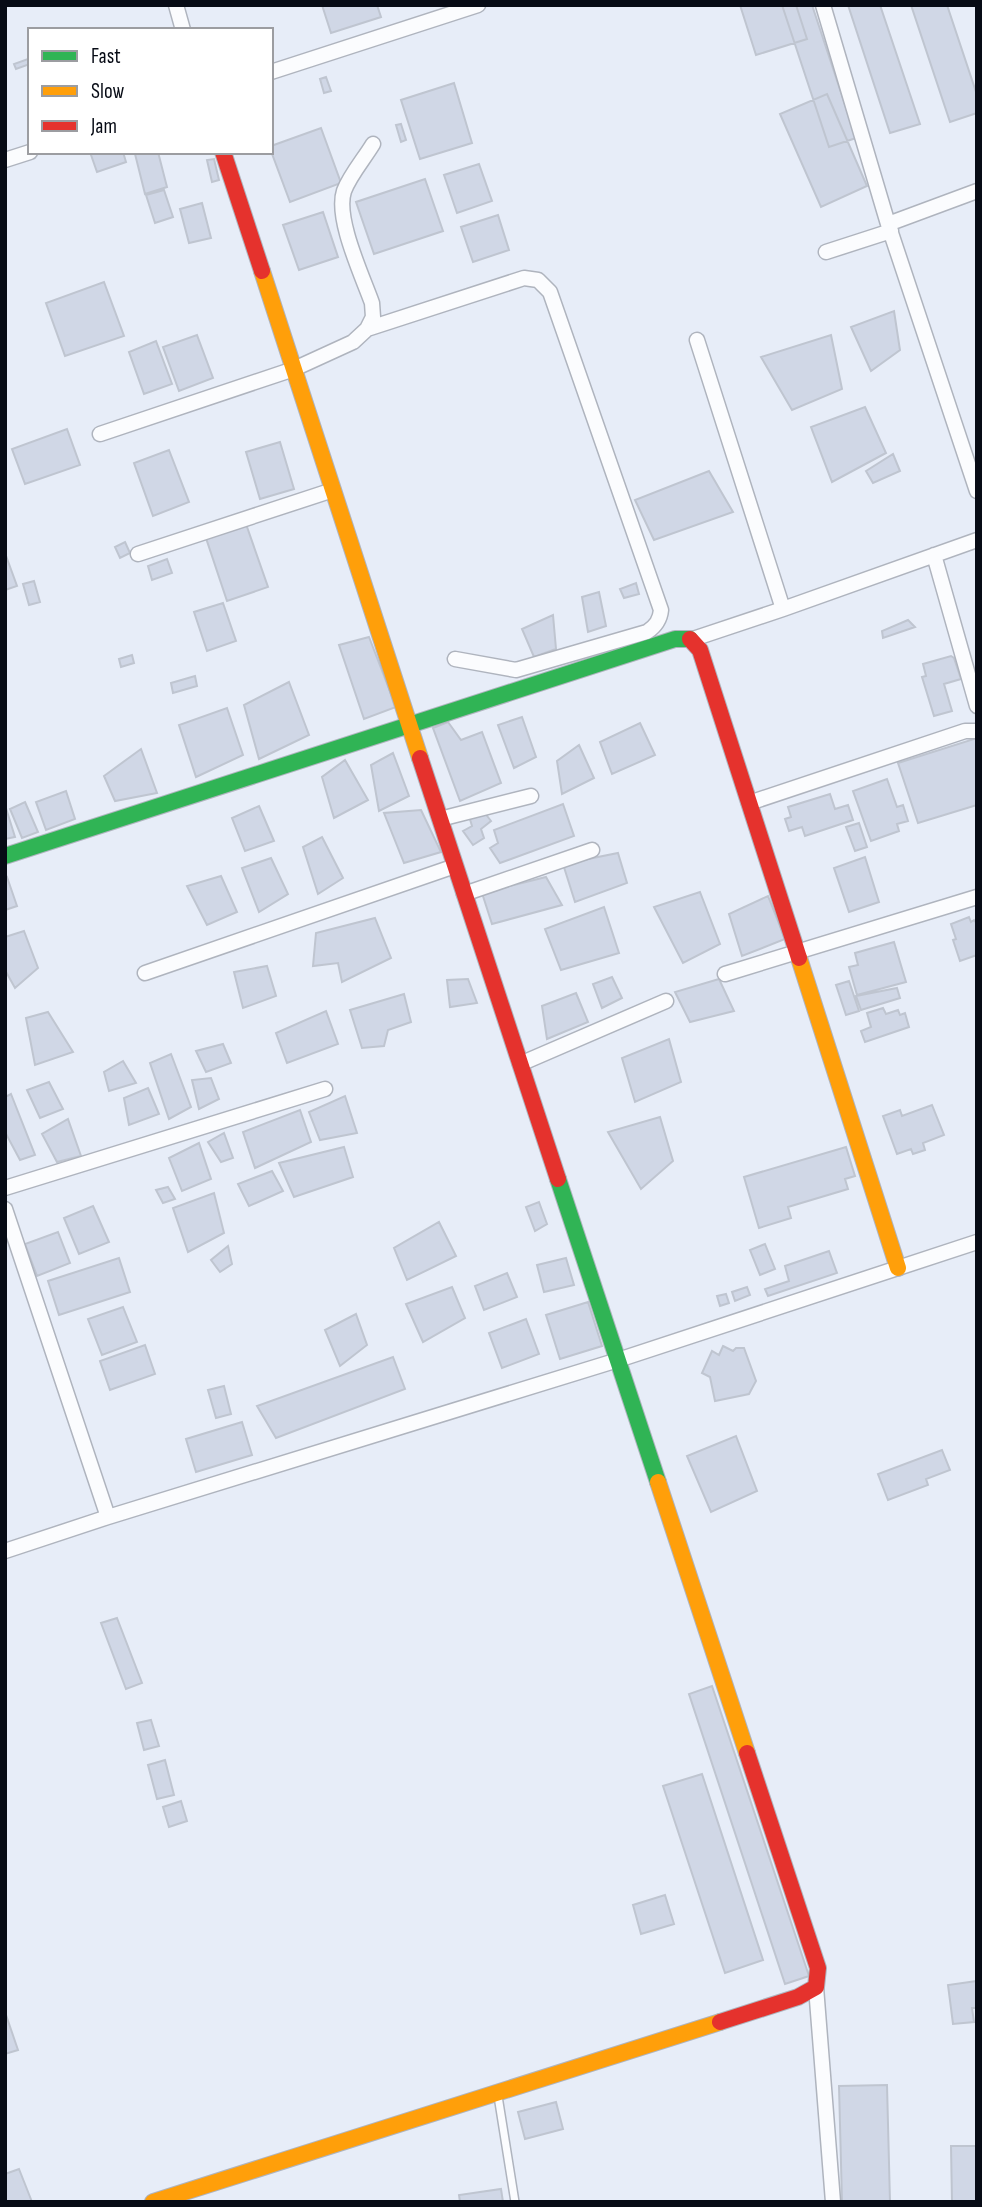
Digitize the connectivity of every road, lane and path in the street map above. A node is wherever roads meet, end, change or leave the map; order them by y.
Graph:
1 (176, 5) edge
2 (823, 5) edge
3 (468, 7) edge
4 (182, 28) edge
5 (273, 71) edge
6 (373, 144) dead end
7 (28, 153) edge
8 (224, 154) edge
9 (5, 160) edge
10 (977, 191) edge
11 (890, 227) junction
12 (826, 252) dead end
13 (367, 329) junction
14 (697, 340) dead end
15 (294, 369) junction
16 (100, 434) dead end
17 (333, 490) junction
18 (977, 491) edge
19 (977, 540) edge
20 (138, 554) dead end
21 (934, 555) junction
22 (783, 609) junction
23 (693, 639) junction
24 (455, 659) dead end
25 (977, 706) edge
26 (409, 725) junction
27 (977, 731) edge
28 (531, 796) dead end
29 (749, 803) junction
30 (440, 819) junction
31 (592, 850) dead end
32 (5, 856) edge
33 (455, 866) junction
34 (464, 894) junction
35 (977, 897) edge
36 (797, 951) junction
37 (145, 973) dead end
38 (724, 974) dead end
39 (666, 1001) dead end
40 (520, 1064) junction
41 (325, 1089) dead end
42 (5, 1188) edge
43 (5, 1209) edge
44 (977, 1241) edge
45 (898, 1268) junction
46 (618, 1360) junction
47 (108, 1517) junction
48 (5, 1550) edge
49 (816, 1987) junction
50 (497, 2092) junction
51 (153, 2202) edge
52 (515, 2202) edge
53 (833, 2202) edge

1 - 4 street
2 - 11 street
3 - 5 street
6 - 13 street
7 - 9 street
8 - 15 street
10 - 11 street
11 - 12 street
11 - 18 street
13 - 15 street
13 - 24 street
14 - 22 street
15 - 16 street
15 - 17 street
17 - 20 street
17 - 26 street
19 - 21 street
21 - 22 street
21 - 25 street
22 - 23 street
23 - 26 street
23 - 29 street
26 - 30 street
26 - 32 street
27 - 29 street
28 - 30 street
29 - 36 street
30 - 33 street
31 - 34 street
33 - 34 street
33 - 37 street
34 - 40 street
35 - 36 street
36 - 38 street
36 - 45 street
39 - 40 street
40 - 46 street
41 - 42 street
43 - 47 street
44 - 45 street
45 - 46 street
46 - 47 street
46 - 49 street
47 - 48 street
49 - 50 street
49 - 53 street
50 - 51 street
50 - 52 lane

